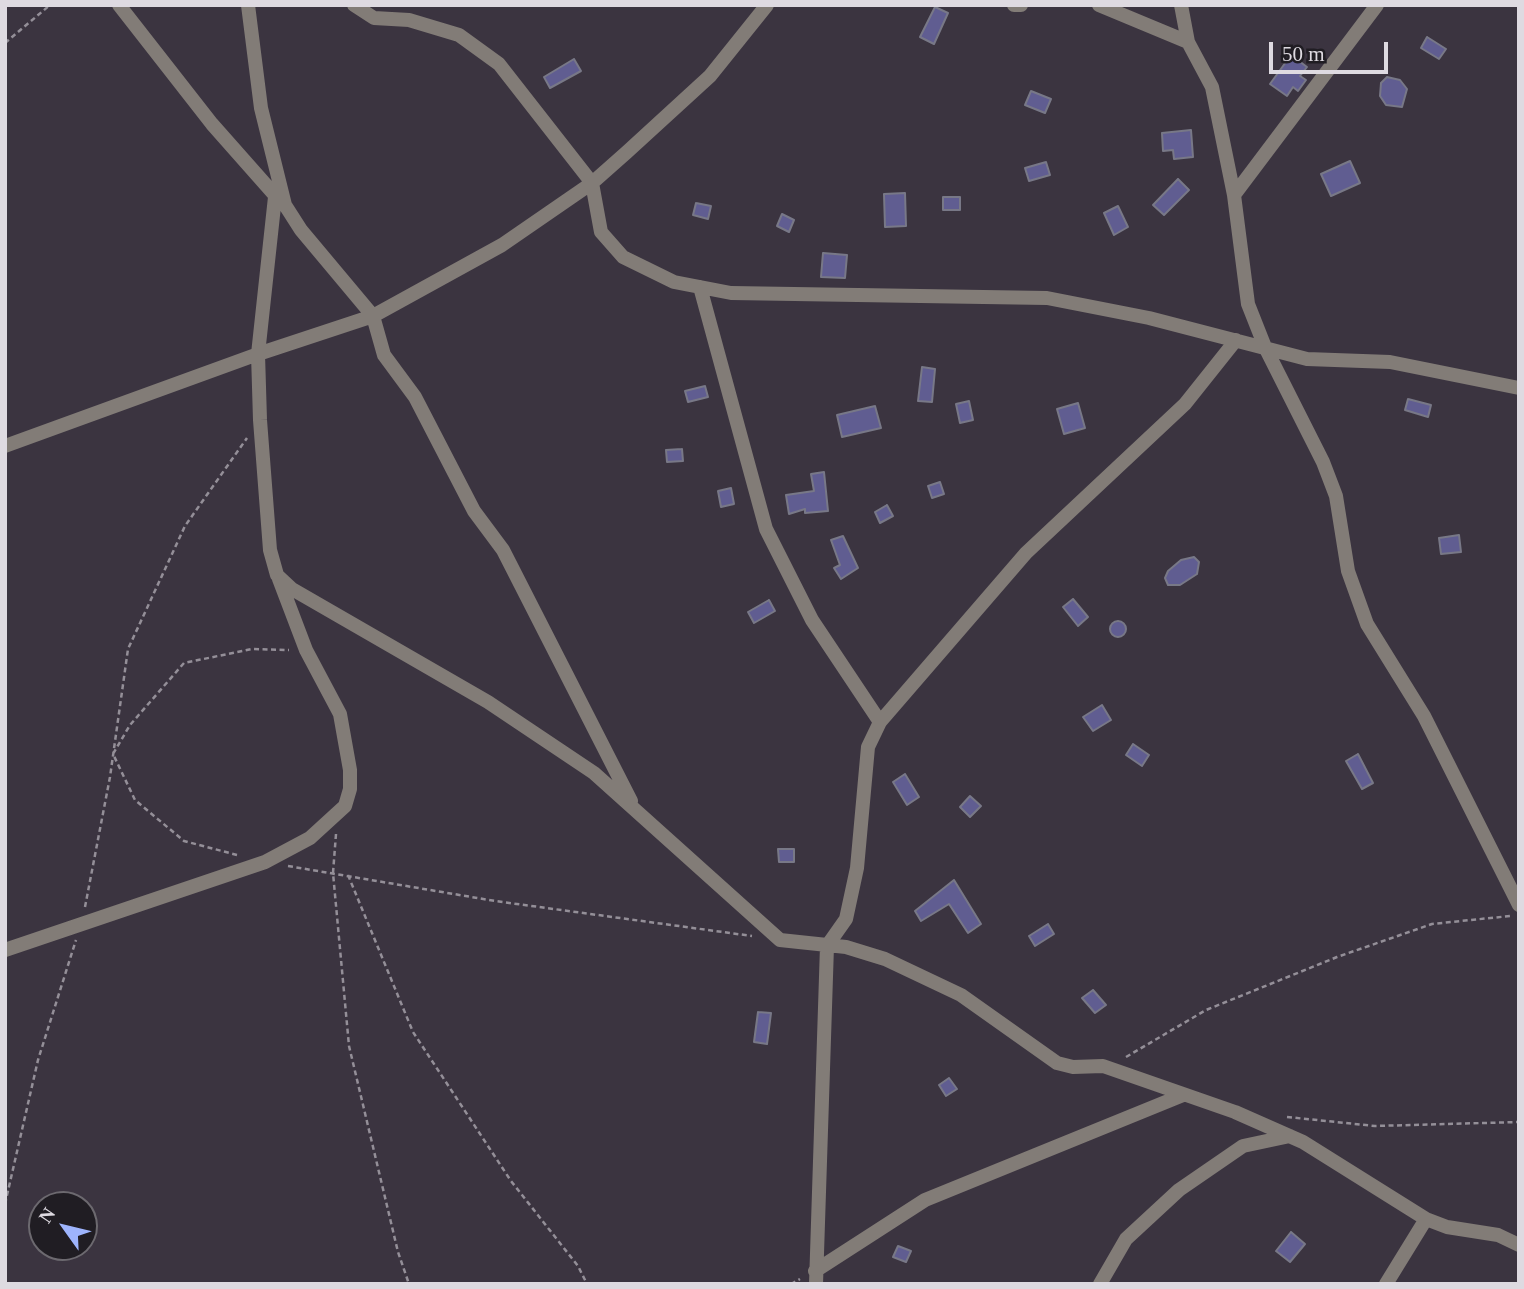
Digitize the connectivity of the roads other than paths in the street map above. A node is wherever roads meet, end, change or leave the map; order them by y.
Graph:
1 (120, 5) edge
2 (248, 5) edge
3 (354, 5) edge
4 (767, 5) edge
5 (1014, 5) edge
6 (1021, 5) edge
7 (1099, 5) edge
8 (1181, 5) edge
9 (1377, 5) edge
10 (1188, 42) junction
11 (592, 183) junction
12 (1234, 195) junction
13 (280, 201) junction
14 (700, 287) junction
15 (373, 316) junction
16 (1236, 340) junction
17 (1265, 347) junction
18 (258, 354) junction
19 (1519, 388) edge
20 (8, 447) edge
21 (278, 575) junction
22 (880, 722) junction
23 (637, 811) junction
24 (1519, 905) edge
25 (827, 946) junction
26 (5, 950) edge
27 (1183, 1095) junction
28 (1290, 1136) junction
29 (1426, 1219) junction
30 (1519, 1245) edge
31 (816, 1277) edge
32 (1100, 1284) edge
33 (1387, 1284) edge

1 - 13 street
2 - 13 street
3 - 11 street
4 - 11 street
5 - 6 street
7 - 10 street
8 - 10 street
9 - 12 street
10 - 12 street
11 - 14 street
11 - 15 street
12 - 17 street
13 - 15 street
13 - 18 street
14 - 16 street
14 - 22 street
15 - 18 street
15 - 23 street
16 - 17 street
16 - 22 street
17 - 19 street
17 - 24 street
18 - 20 street
18 - 21 street
21 - 23 street
21 - 26 street
22 - 25 street
23 - 25 street
25 - 27 street
25 - 31 street
27 - 28 street
27 - 31 street
28 - 29 street
28 - 32 street
29 - 30 street
29 - 33 street

